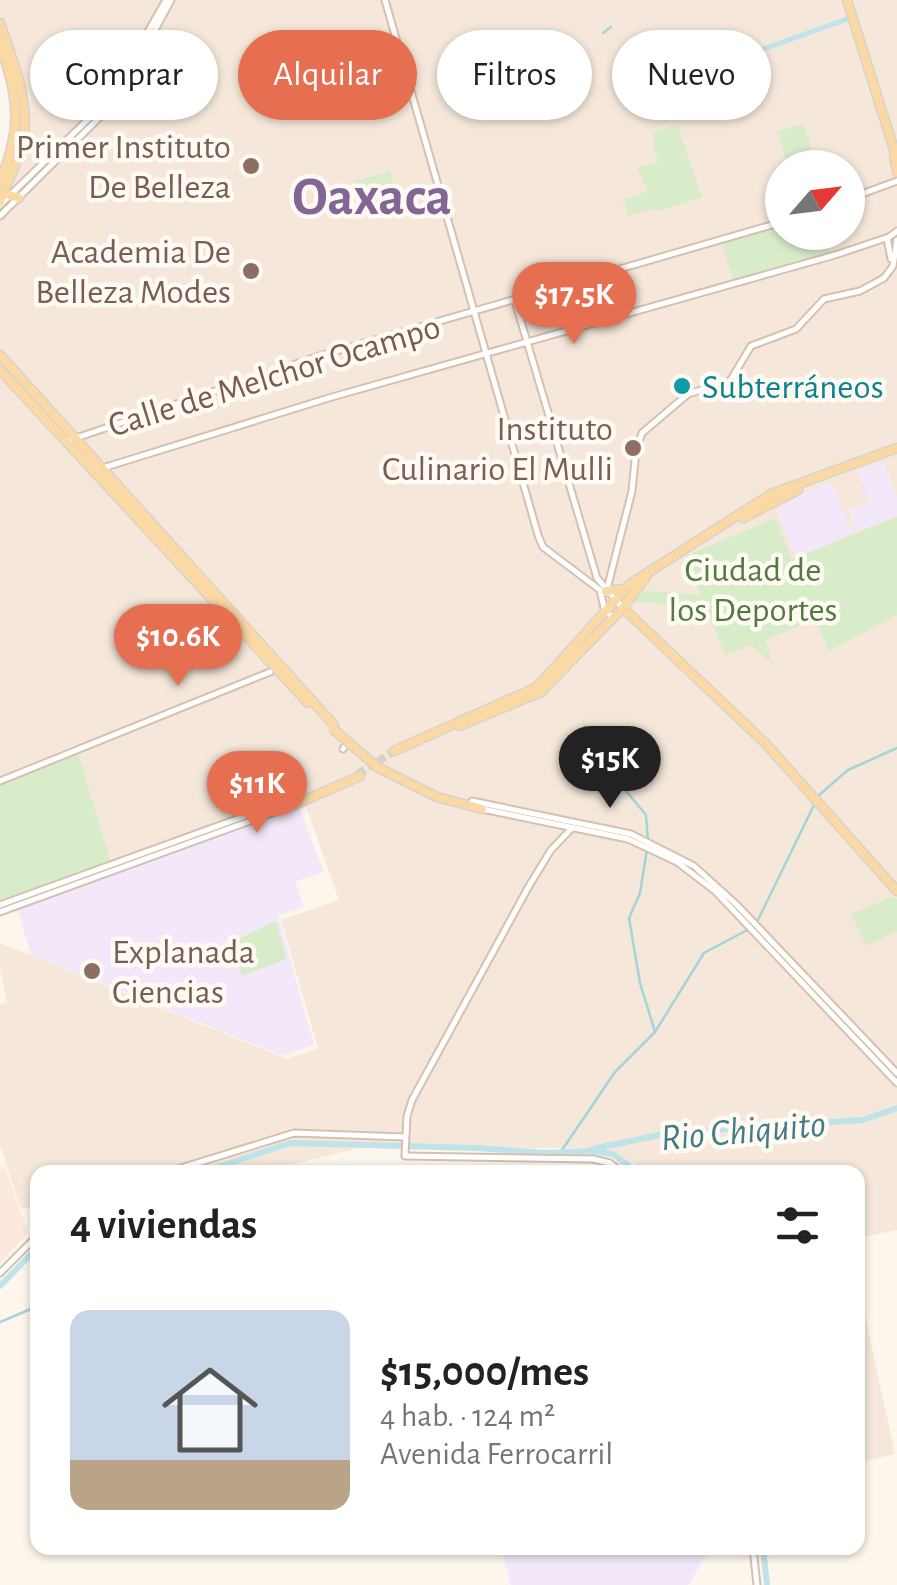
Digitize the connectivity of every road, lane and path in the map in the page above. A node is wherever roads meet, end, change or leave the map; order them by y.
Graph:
1 (168, 0) edge
2 (385, 0) edge
3 (850, 0) edge
4 (0, 23) edge
5 (0, 44) edge
6 (894, 143) edge
7 (897, 159) edge
8 (897, 172) edge
9 (897, 180) edge
10 (1, 192) edge
11 (865, 192) edge
12 (16, 196) junction
13 (0, 216) edge
14 (765, 227) edge
15 (894, 237) edge
16 (515, 301) junction
17 (475, 311) junction
18 (526, 342) junction
19 (487, 353) junction
20 (0, 355) edge
21 (2, 371) edge
22 (70, 440) junction
23 (897, 450) edge
24 (96, 470) junction
25 (594, 580) junction
26 (624, 589) junction
27 (610, 590) junction
28 (615, 600) junction
29 (623, 608) junction
30 (607, 610) junction
31 (222, 612) junction
32 (239, 620) junction
33 (270, 672) dead end
34 (552, 678) junction
35 (333, 727) junction
36 (395, 752) tunnel mouth
37 (359, 775) tunnel mouth
38 (0, 781) edge
39 (437, 796) junction
40 (472, 801) joint
41 (295, 802) joint
42 (482, 809) joint
43 (572, 827) junction
44 (648, 843) junction
45 (897, 891) edge
46 (0, 908) edge
47 (894, 1073) edge
48 (897, 1083) edge
49 (406, 1137) junction
50 (191, 1165) edge
51 (613, 1165) edge
52 (30, 1243) edge
53 (0, 1273) edge
54 (754, 1555) edge
55 (757, 1585) edge

1 - 12 main road
2 - 17 main road
3 - 6 main road
4 - 10 main road
5 - 10 main road
6 - 7 main road
6 - 8 main road
9 - 11 main road
10 - 12 main road
12 - 13 main road
14 - 16 main road, Calle de Melchor Ocampo
15 - 18 main road
15 - 27 main road
16 - 17 main road, Calle de Melchor Ocampo
16 - 18 main road
17 - 19 main road
17 - 22 main road, Calle de Melchor Ocampo
18 - 19 main road
18 - 25 main road
19 - 24 main road
19 - 25 main road
20 - 21 main road
21 - 22 main road
21 - 22 main road
22 - 24 main road
23 - 26 main road
23 - 29 main road
24 - 31 main road
24 - 32 main road
25 - 27 main road
25 - 30 main road
26 - 27 main road
26 - 28 main road
27 - 28 main road
27 - 30 main road
28 - 29 main road
28 - 30 main road
29 - 30 main road
29 - 45 main road
30 - 34 main road
30 - 34 main road
31 - 32 main road
31 - 35 main road
32 - 35 main road
33 - 38 main road
34 - 36 main road
35 - 39 main road, bridge
37 - 41 main road
39 - 40 main road
39 - 42 main road
40 - 44 main road
41 - 46 main road
42 - 43 main road
43 - 44 main road
43 - 49 main road
44 - 47 main road
47 - 48 main road
49 - 50 main road
49 - 51 main road
52 - 53 main road
54 - 55 main road

